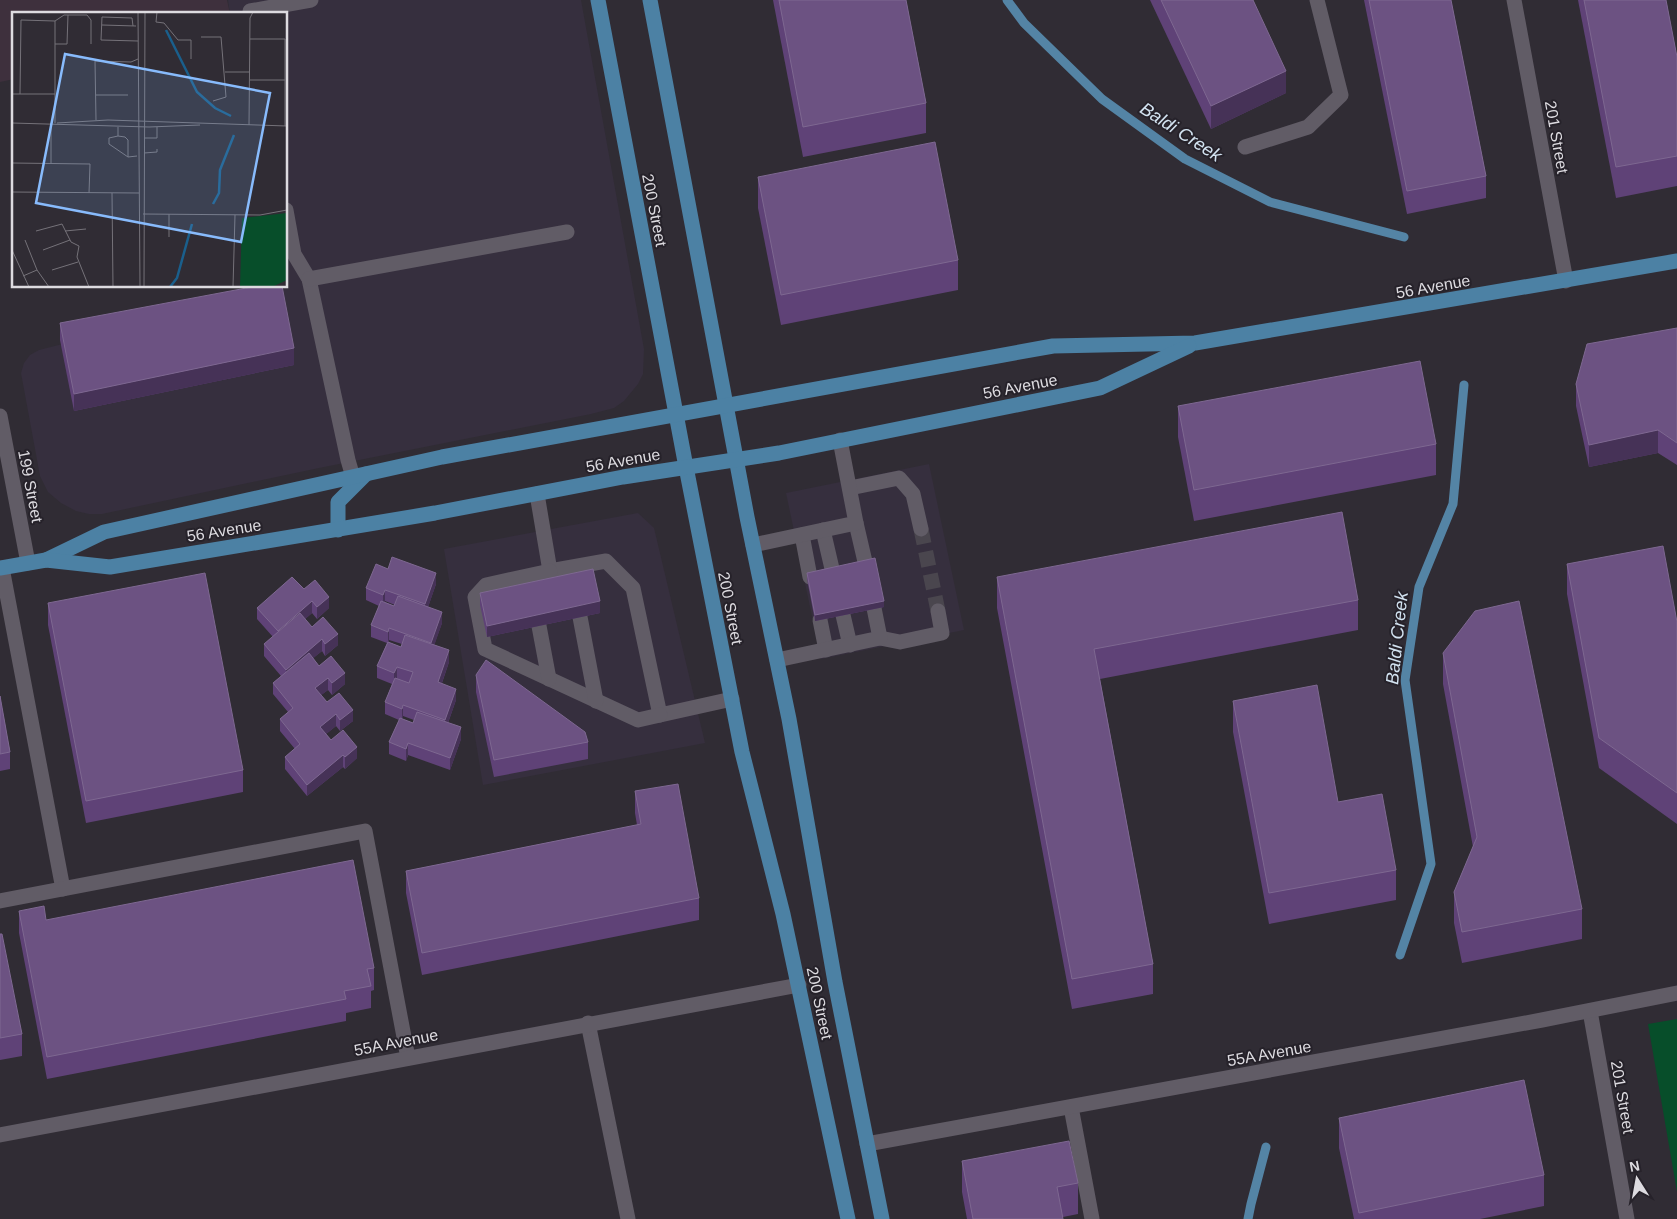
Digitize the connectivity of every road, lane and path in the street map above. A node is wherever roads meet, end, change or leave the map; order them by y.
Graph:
1 (311, 0) edge
2 (598, 0) edge
3 (650, 0) edge
4 (1317, 0) edge
5 (1514, 0) edge
6 (250, 12) edge
7 (1246, 147) dead end
8 (288, 221) edge
9 (567, 232) dead end
10 (1677, 261) edge
11 (309, 279) junction
12 (1566, 281) junction
13 (1194, 344) junction
14 (726, 407) junction
15 (0, 416) edge
16 (677, 416) junction
17 (840, 440) junction
18 (736, 460) junction
19 (686, 467) junction
20 (360, 475) junction
21 (850, 488) junction
22 (537, 494) junction
23 (856, 523) junction
24 (921, 529) tunnel mouth
25 (338, 530) junction
26 (823, 530) junction
27 (802, 535) junction
28 (753, 546) junction
29 (46, 560) junction
30 (28, 563) junction
31 (866, 566) edge
32 (570, 567) junction
33 (1, 568) edge
34 (550, 571) junction
35 (833, 573) edge
36 (528, 576) junction
37 (810, 577) edge
38 (574, 585) edge
39 (532, 594) edge
40 (874, 608) edge
41 (938, 610) tunnel mouth
42 (843, 615) edge
43 (580, 617) edge
44 (820, 620) edge
45 (539, 626) edge
46 (880, 638) junction
47 (850, 645) junction
48 (826, 650) junction
49 (776, 660) junction
50 (549, 679) junction
51 (732, 699) junction
52 (596, 700) junction
53 (660, 715) junction
54 (62, 889) junction
55 (0, 901) edge
56 (799, 984) junction
57 (1677, 993) edge
58 (1590, 1011) junction
59 (588, 1023) junction
60 (408, 1058) junction
61 (1071, 1107) junction
62 (0, 1135) edge
63 (867, 1144) junction
64 (628, 1219) edge
65 (848, 1219) edge
66 (882, 1219) edge
67 (1092, 1219) edge
68 (1627, 1219) edge

1 - 6 street
2 - 16 main road, 200 Street
3 - 14 main road, 200 Street
4 - 7 street
5 - 12 street, 201 Street
8 - 11 street
9 - 11 street
10 - 12 main road, 56 Avenue
11 - 20 street
12 - 13 main road, 56 Avenue
13 - 14 main road, 56 Avenue
13 - 17 main road, 56 Avenue
14 - 16 main road, 56 Avenue
14 - 18 main road, 200 Street
15 - 30 street, 199 Street
16 - 19 main road, 200 Street
16 - 20 main road, 56 Avenue
17 - 18 main road, 56 Avenue
17 - 21 street
18 - 19 main road, 56 Avenue
18 - 28 main road, 200 Street
19 - 22 main road, 56 Avenue
19 - 51 main road, 200 Street
20 - 25 main road
20 - 29 main road, 56 Avenue
21 - 23 street
21 - 24 street
22 - 25 main road, 56 Avenue
22 - 34 street
23 - 26 street
23 - 31 street
25 - 29 main road, 56 Avenue
26 - 27 street
26 - 35 street
27 - 28 street
27 - 37 street
28 - 49 main road, 200 Street
29 - 30 main road, 56 Avenue
30 - 33 main road, 56 Avenue
32 - 34 street
32 - 38 street
32 - 53 street
33 - 54 street
34 - 36 street
36 - 39 street
36 - 50 street
40 - 46 street
41 - 46 street
42 - 47 street
43 - 52 street
44 - 48 street
45 - 50 street
46 - 47 street
47 - 48 street
48 - 49 street
49 - 63 main road, 200 Street
50 - 52 street
51 - 53 street
51 - 56 main road, 200 Street
52 - 53 street
54 - 55 street
54 - 60 street
56 - 59 street, 55A Avenue
56 - 65 main road, 200 Street
57 - 58 street, 55A Avenue
58 - 61 street, 55A Avenue
58 - 68 street, 201 Street
59 - 60 street, 55A Avenue
59 - 64 street
60 - 62 street, 55A Avenue
61 - 63 street, 55A Avenue
61 - 67 street
63 - 66 main road, 200 Street

